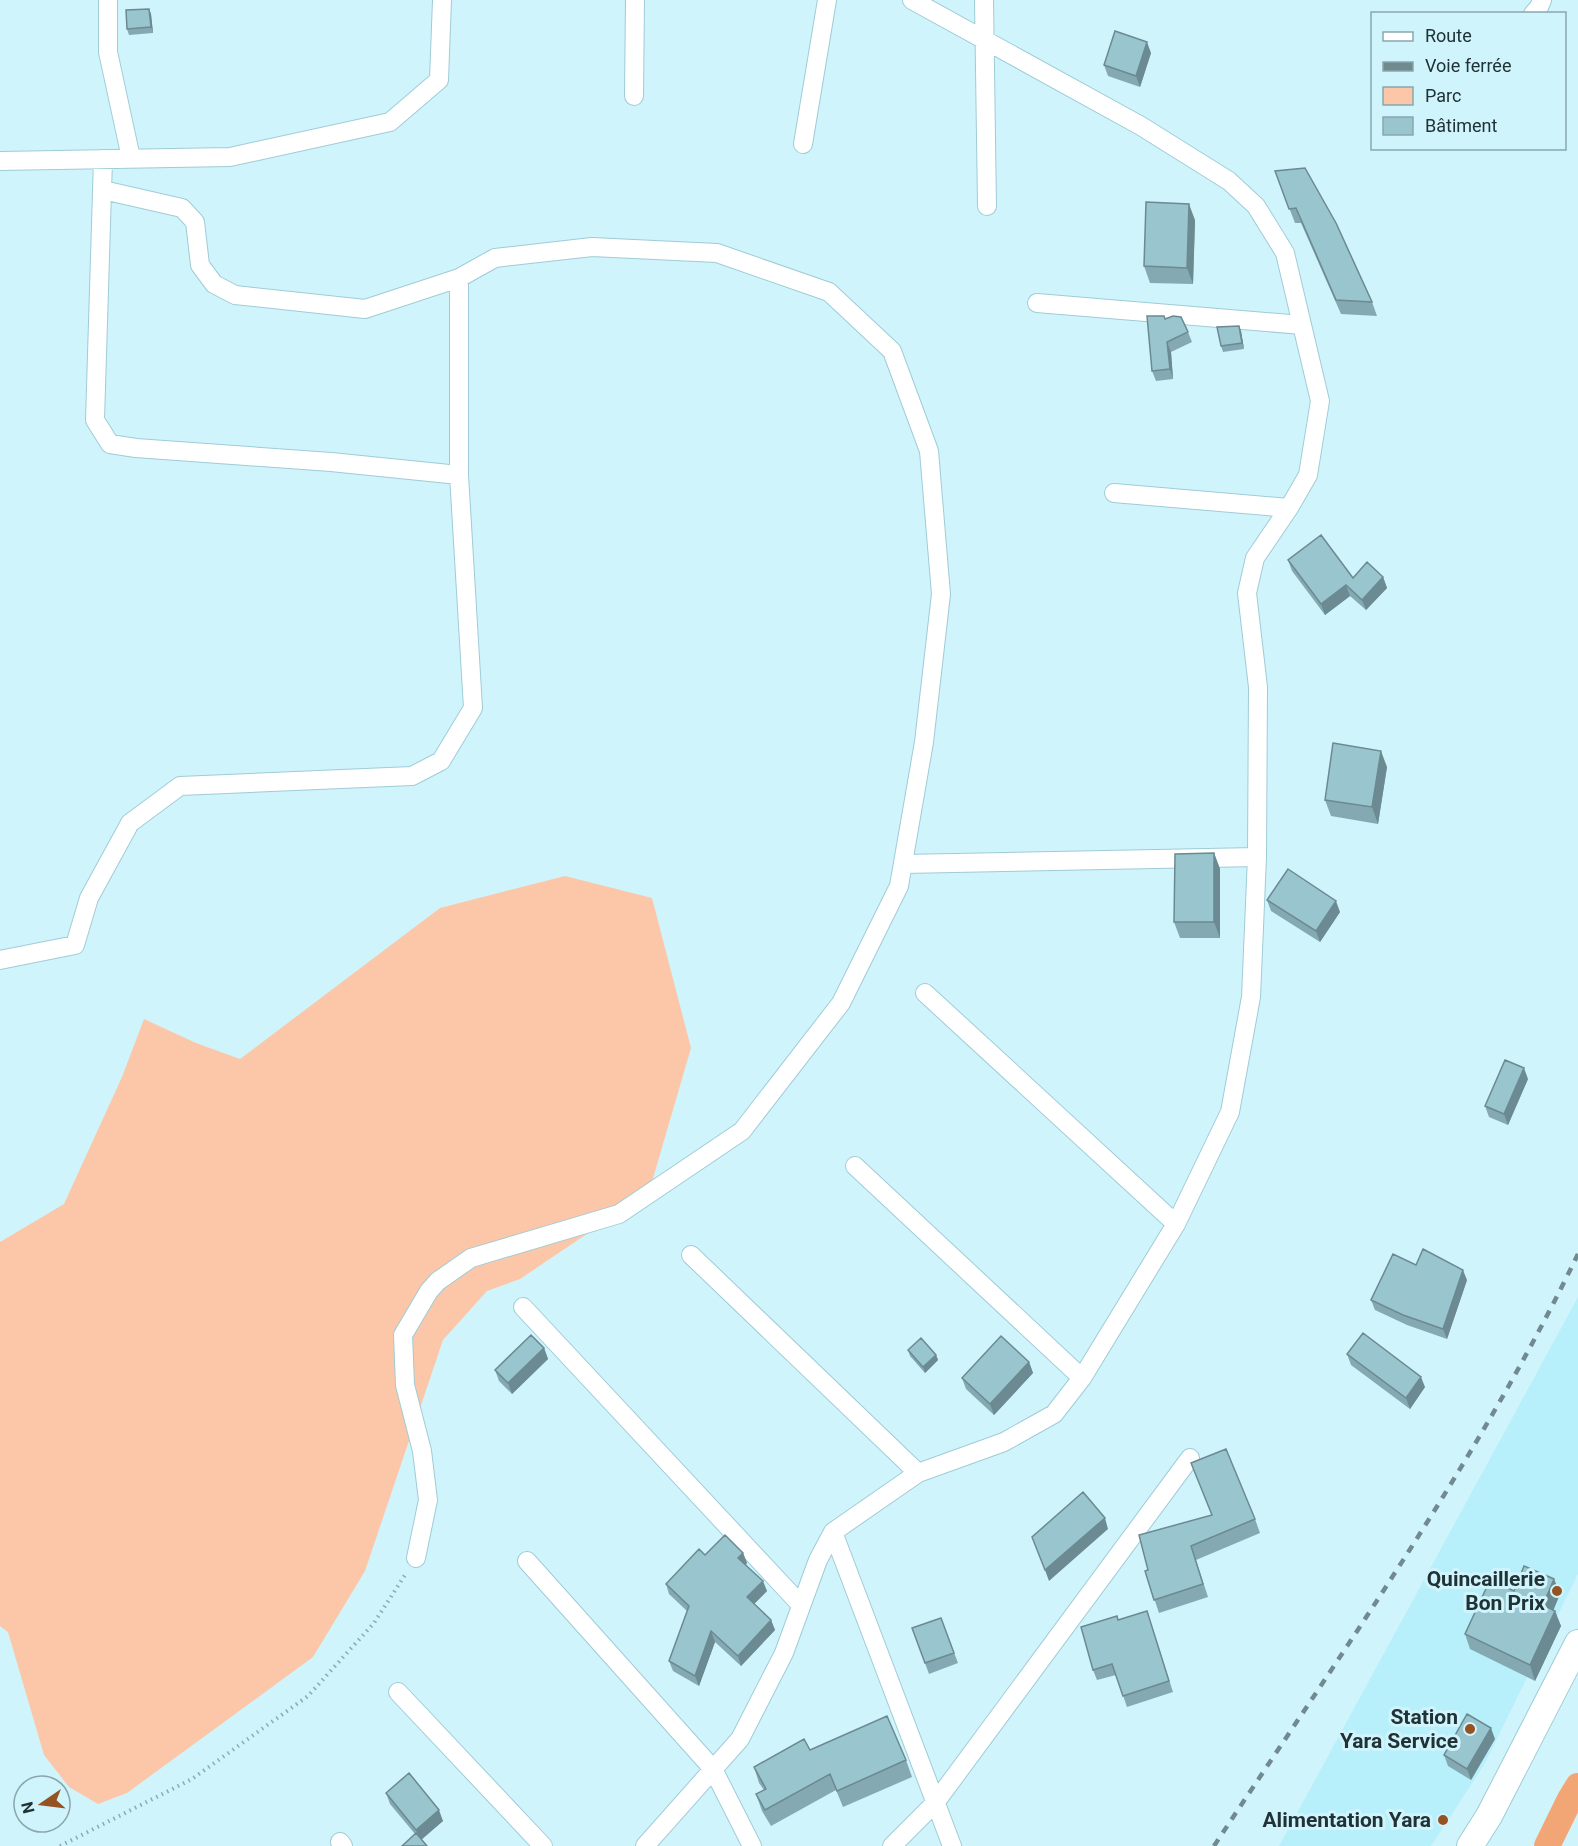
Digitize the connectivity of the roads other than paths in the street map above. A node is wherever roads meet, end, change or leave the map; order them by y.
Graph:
1 (108, 0) edge
2 (442, 0) edge
3 (635, 0) edge
4 (827, 0) edge
5 (912, 0) edge
6 (984, 0) edge
7 (984, 40) junction
8 (634, 96) dead end
9 (803, 144) dead end
10 (131, 158) junction
11 (103, 159) junction
12 (0, 161) edge
13 (103, 190) junction
14 (987, 206) dead end
15 (459, 278) junction
16 (1037, 303) dead end
17 (1302, 325) junction
18 (459, 475) junction
19 (1114, 493) dead end
20 (1289, 508) junction
21 (1257, 857) junction
22 (903, 864) junction
23 (0, 960) edge
24 (925, 993) dead end
25 (855, 1166) dead end
26 (1176, 1224) junction
27 (691, 1255) dead end
28 (523, 1307) dead end
29 (1082, 1378) junction
30 (1190, 1458) dead end
31 (918, 1473) junction
32 (833, 1532) junction
33 (416, 1558) road end
34 (526, 1561) dead end
35 (801, 1605) junction
36 (1578, 1642) edge
37 (398, 1692) dead end
38 (713, 1769) junction
39 (935, 1803) junction
40 (543, 1846) edge
41 (645, 1846) edge
42 (752, 1846) edge
43 (892, 1846) edge
44 (952, 1846) edge
45 (1470, 1846) edge

1 - 10 street
2 - 10 street
3 - 8 street
4 - 9 street
5 - 7 street
6 - 7 street
7 - 14 street
7 - 17 street
10 - 11 street
11 - 12 street
11 - 13 street
13 - 15 street
13 - 18 street
15 - 18 street
15 - 22 street
16 - 17 street
17 - 20 street
18 - 23 street
19 - 20 street
20 - 21 street
21 - 22 street
21 - 26 street
22 - 33 street
24 - 26 street
25 - 29 street
26 - 29 street
27 - 31 street
28 - 35 street
29 - 31 street
30 - 39 street
31 - 32 street
32 - 35 street
32 - 39 street
34 - 38 street
35 - 38 street
36 - 45 main road
37 - 40 street
38 - 41 street
38 - 42 street
39 - 43 street
39 - 44 street

